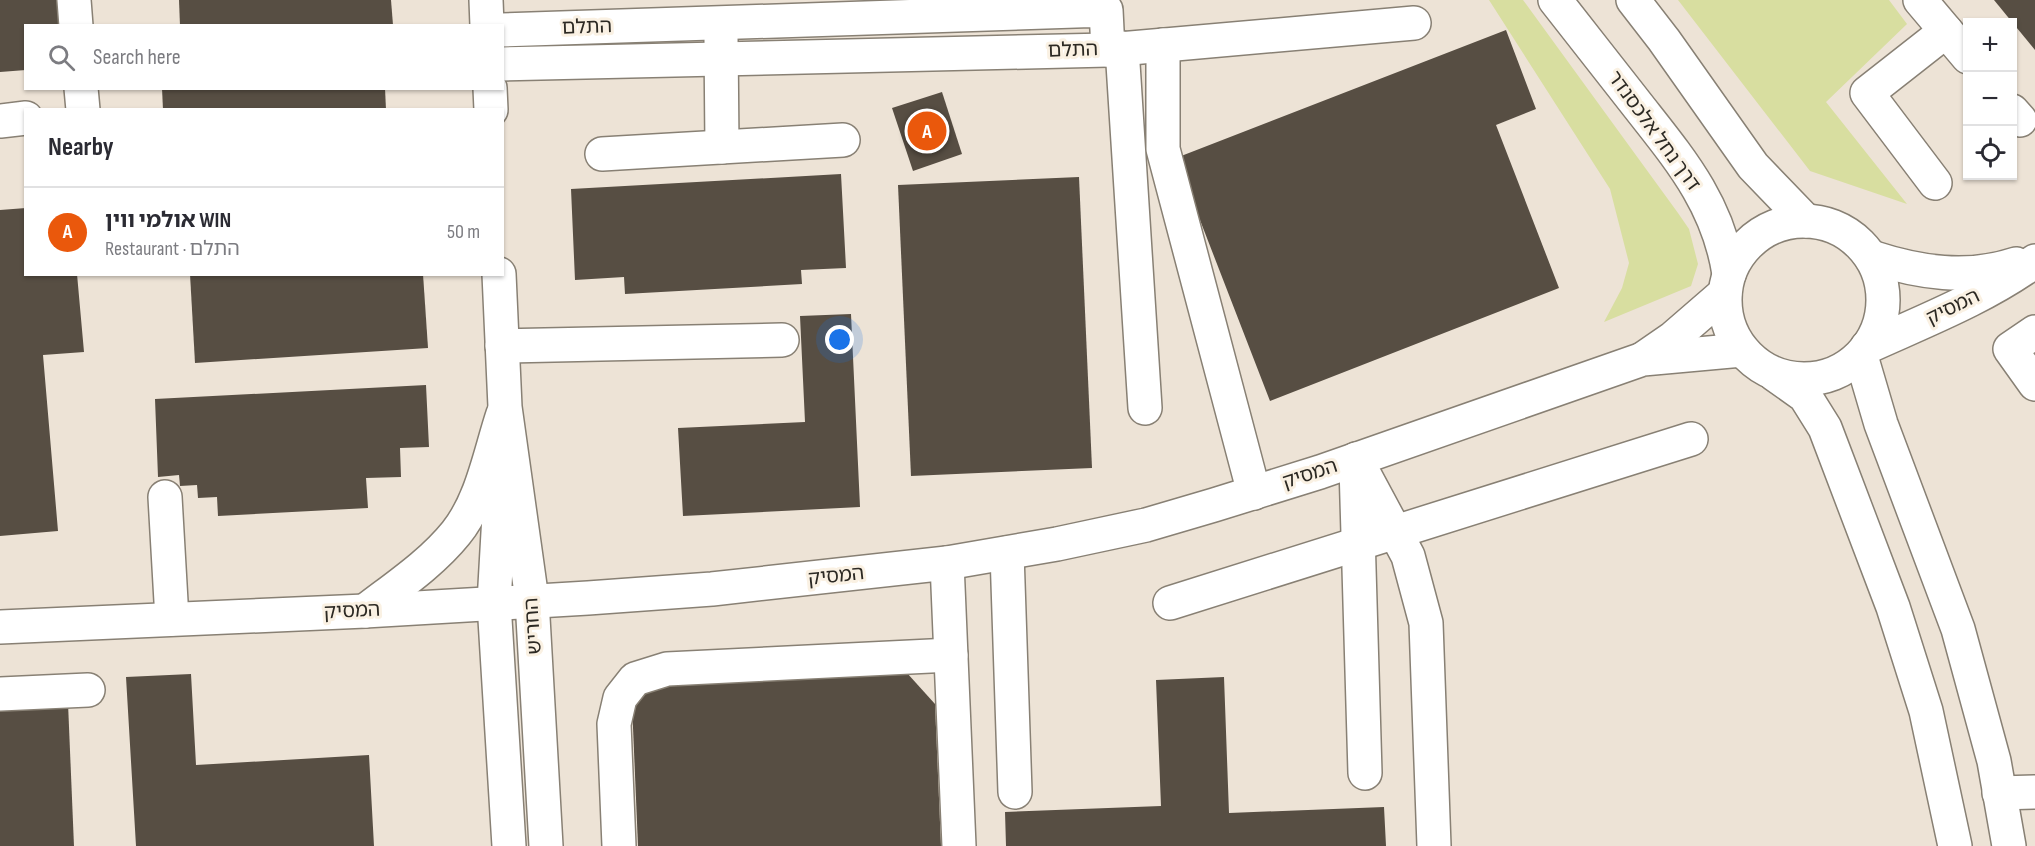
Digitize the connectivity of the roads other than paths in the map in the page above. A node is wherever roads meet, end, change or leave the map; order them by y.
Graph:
1 (74, 0) edge
2 (486, 0) edge
3 (1555, 0) edge
4 (1633, 0) edge
5 (1920, 0) edge
6 (927, 8) edge
7 (721, 22) junction
8 (1414, 23) dead end
9 (76, 24) edge
10 (487, 24) edge
11 (504, 30) edge
12 (1946, 32) junction
13 (1162, 45) junction
14 (1115, 49) junction
15 (1963, 51) edge
16 (929, 54) junction
17 (721, 59) junction
18 (504, 64) edge
19 (81, 90) edge
20 (490, 90) edge
21 (83, 108) edge
22 (491, 108) edge
23 (24, 118) edge
24 (0, 121) edge
25 (843, 140) dead end
26 (722, 147) junction
27 (602, 154) dead end
28 (1935, 183) dead end
29 (1806, 221) junction
30 (2035, 256) edge
31 (1871, 257) junction
32 (2035, 261) edge
33 (499, 276) edge
34 (1727, 284) junction
35 (2035, 332) edge
36 (782, 340) dead end
37 (502, 346) junction
38 (1742, 350) junction
39 (1864, 352) junction
40 (1643, 359) junction
41 (1774, 374) junction
42 (2035, 384) edge
43 (505, 407) junction
44 (1145, 408) dead end
45 (1691, 439) dead end
46 (1356, 459) junction
47 (1254, 493) junction
48 (165, 497) dead end
49 (1395, 532) junction
50 (1357, 544) junction
51 (1007, 553) junction
52 (947, 563) junction
53 (532, 600) junction
54 (494, 603) junction
55 (1170, 603) dead end
56 (365, 610) junction
57 (171, 619) junction
58 (0, 627) edge
59 (951, 655) junction
60 (88, 690) dead end
61 (0, 694) edge
62 (1365, 773) dead end
63 (1015, 792) dead end
64 (2035, 792) edge
65 (1999, 793) junction
66 (509, 846) edge
67 (546, 846) edge
68 (620, 846) edge
69 (959, 846) edge
70 (1434, 846) edge
71 (1955, 846) edge
72 (2009, 846) edge

1 - 9 street
2 - 10 street
3 - 34 street, דרך נחל אלכסנדר
4 - 29 street
5 - 12 street
6 - 7 street, התלם
6 - 14 street, התלם
6 - 16 street
7 - 11 street, התלם
7 - 17 street
8 - 13 street
12 - 15 street
12 - 28 street
13 - 14 street
13 - 47 street
14 - 16 street, התלם
14 - 44 street
16 - 17 street, התלם
17 - 18 street, התלם
17 - 26 street
19 - 21 street
20 - 22 street
23 - 24 street
25 - 26 street
26 - 27 street
29 - 31 street
29 - 34 street
30 - 31 street, המסיק
31 - 39 street
32 - 39 street, המסיק
33 - 37 street, החריש
34 - 38 street
34 - 40 street, המסיק
35 - 42 street
36 - 37 street
37 - 43 street, החריש
38 - 40 street, המסיק
38 - 41 street
39 - 41 street
39 - 65 street
40 - 46 street, המסיק
41 - 71 street
43 - 53 street, החריש
43 - 54 street, החריש
43 - 56 street
45 - 49 street
46 - 47 street, המסיק
46 - 49 street
46 - 50 street
47 - 51 street, המסיק
48 - 57 street
49 - 50 street
49 - 70 street
50 - 55 street
50 - 62 street
51 - 52 street, המסיק
51 - 63 street
52 - 53 street, המסיק
52 - 59 street
53 - 54 street, המסיק
53 - 67 street, החריש
54 - 56 street, המסיק
54 - 66 street, החריש
56 - 57 street, המסיק
57 - 58 street, המסיק
59 - 68 street
59 - 69 street
60 - 61 street
64 - 65 street
65 - 72 street

